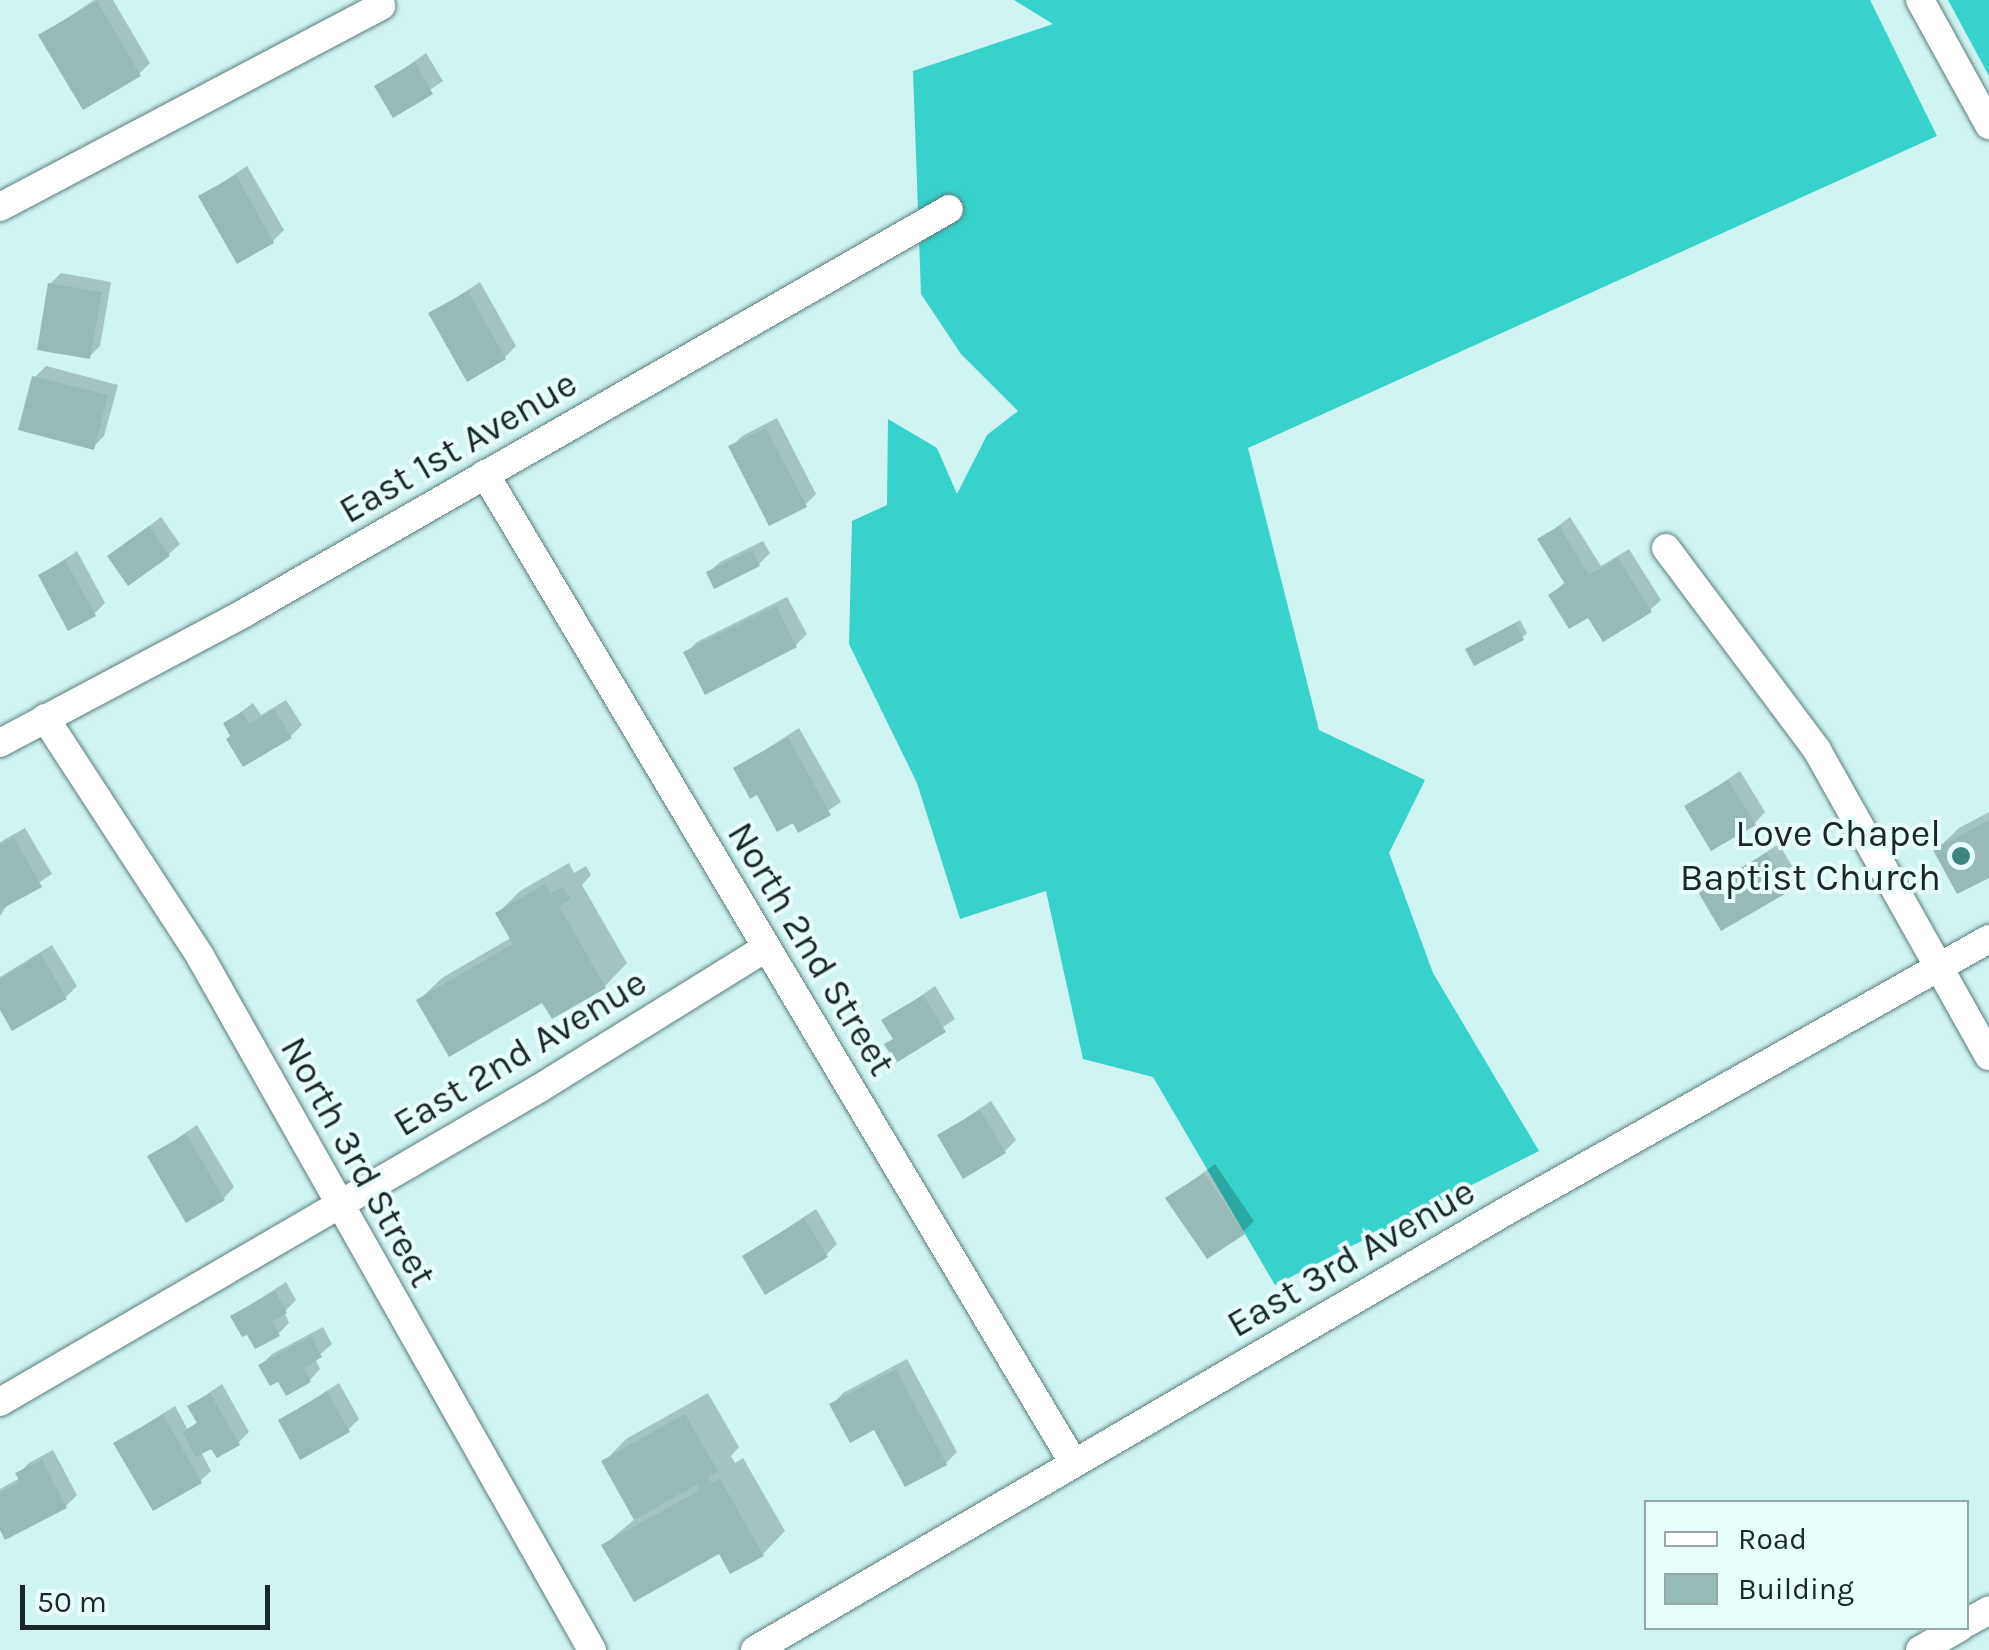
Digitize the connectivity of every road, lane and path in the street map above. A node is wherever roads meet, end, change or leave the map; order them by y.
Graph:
1 (1920, 0) edge
2 (380, 6) dead end
3 (1989, 125) edge
4 (0, 207) edge
5 (949, 210) dead end
6 (485, 474) junction
7 (1666, 548) dead end
8 (44, 718) junction
9 (0, 743) edge
10 (1989, 939) edge
11 (766, 948) junction
12 (1936, 967) junction
13 (1989, 1056) edge
14 (338, 1205) junction
15 (0, 1402) edge
16 (1073, 1462) junction
17 (1955, 1630) edge
18 (592, 1650) edge
19 (755, 1650) edge
20 (1920, 1650) edge

1 - 3 street
2 - 4 street
5 - 6 street, East 1st Avenue
6 - 8 street, East 1st Avenue
6 - 11 street, North 2nd Street
7 - 12 street
8 - 9 street, East 1st Avenue
8 - 14 street, North 3rd Street
10 - 12 street, East 3rd Avenue
11 - 14 street, East 2nd Avenue
11 - 16 street, North 2nd Street
12 - 13 street
12 - 16 street, East 3rd Avenue
14 - 15 street, East 2nd Avenue
14 - 18 street, North 3rd Street
16 - 19 street, East 3rd Avenue
17 - 20 street

